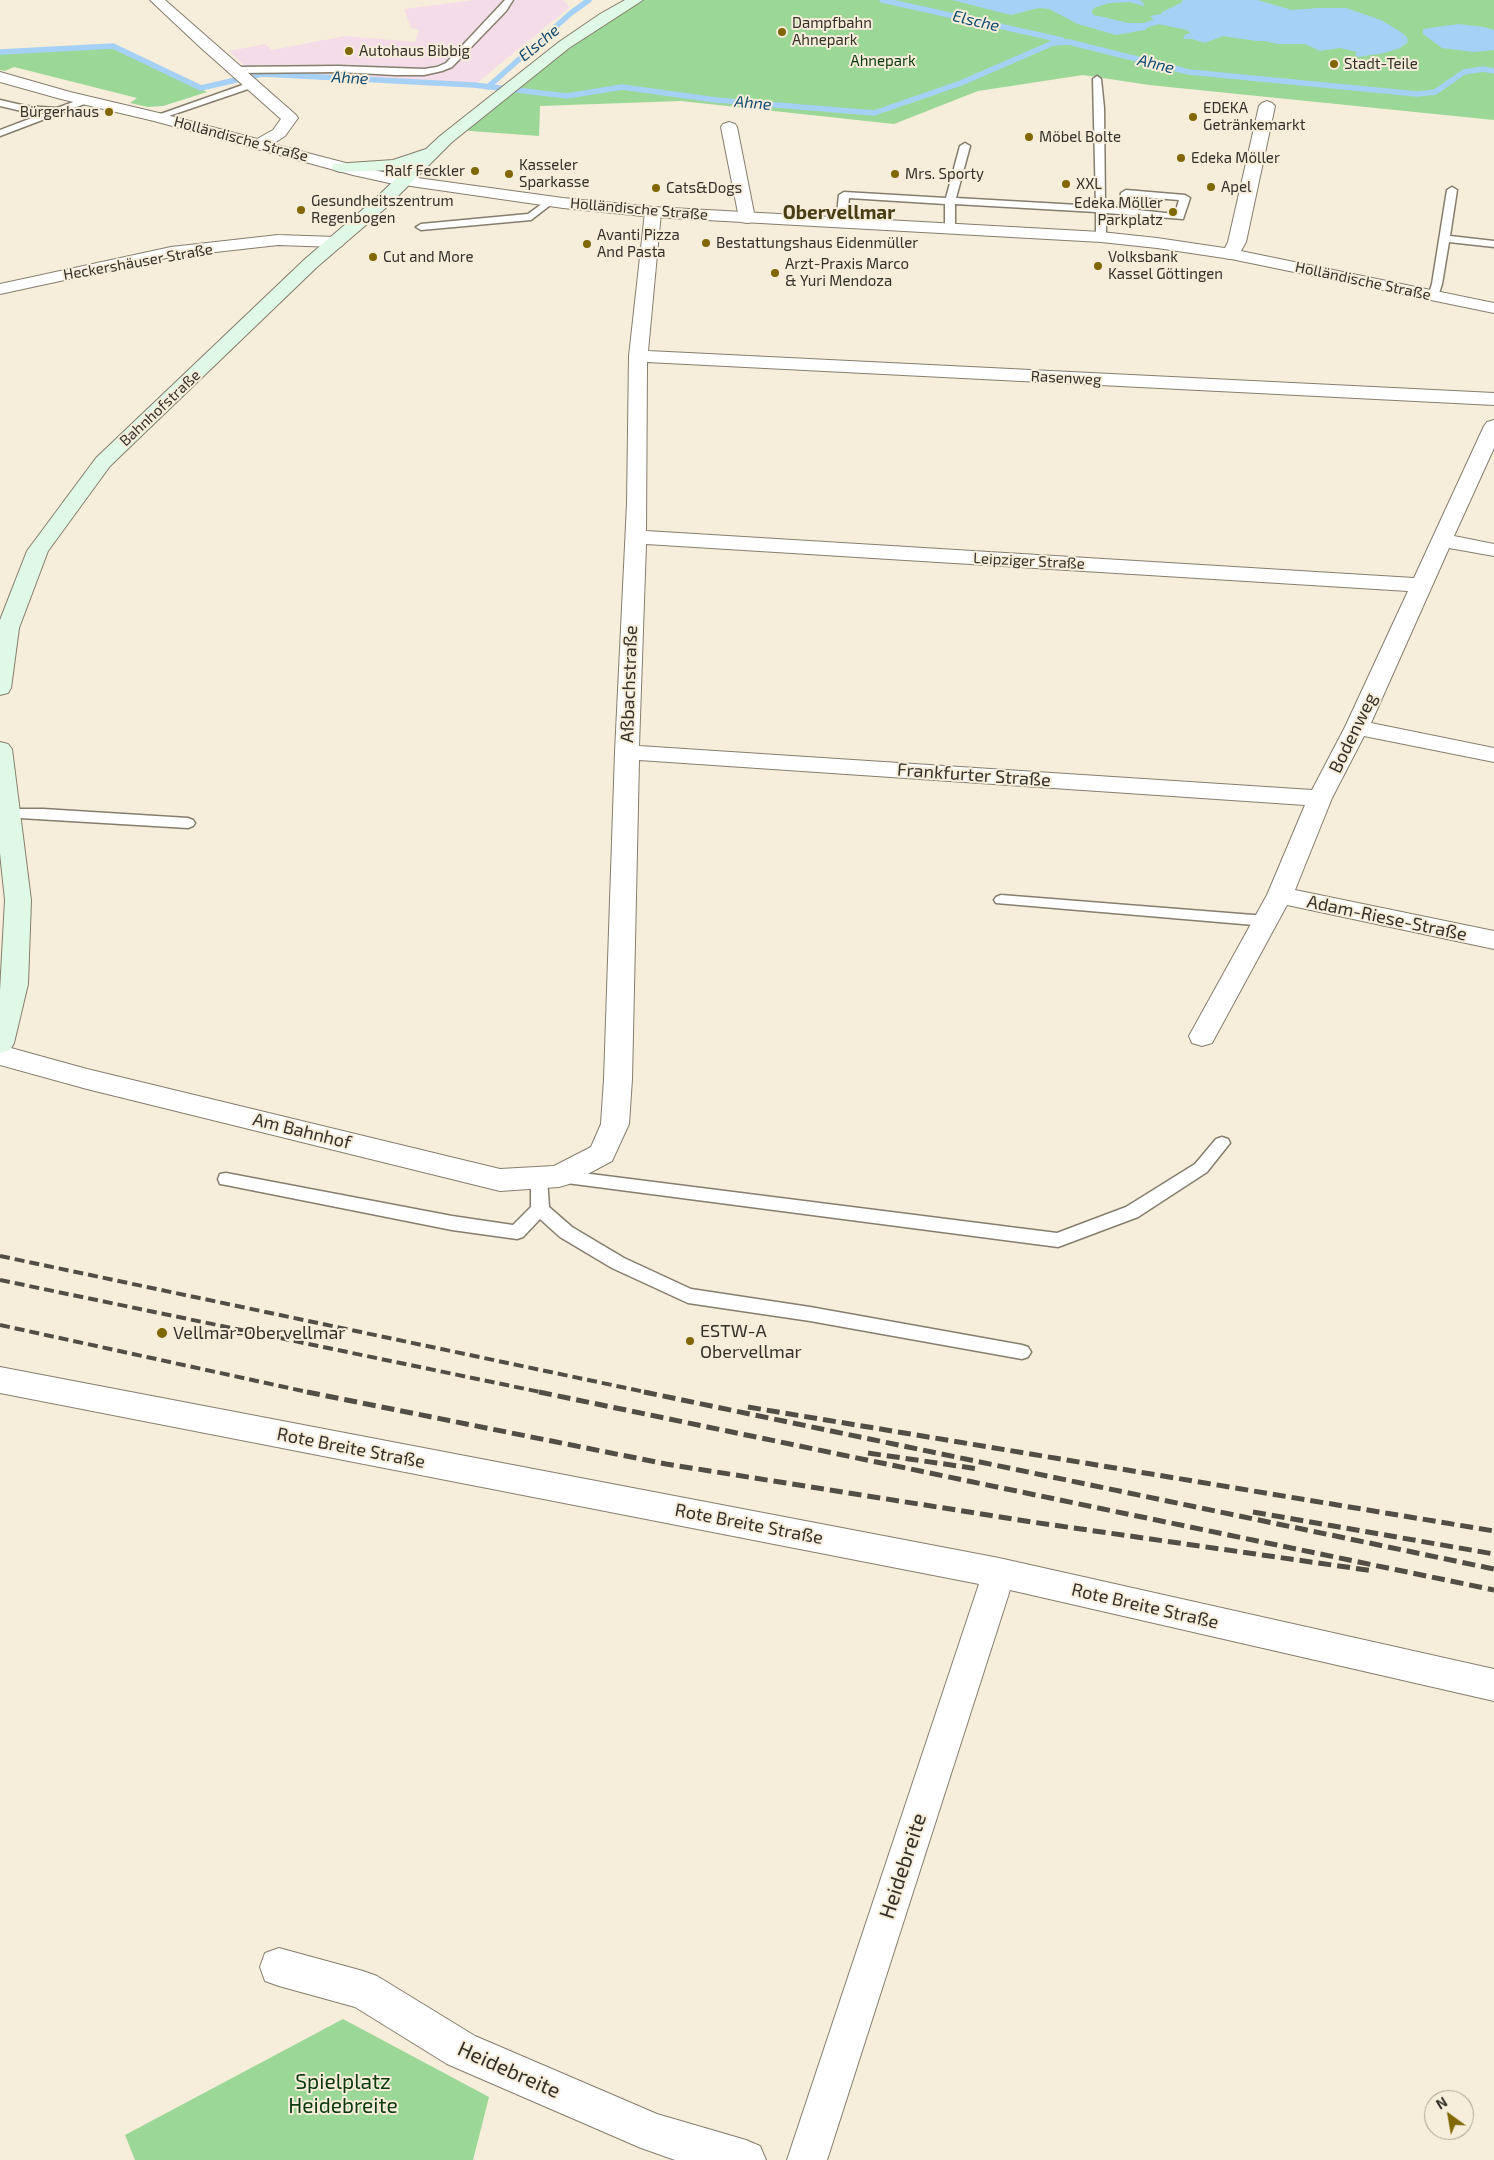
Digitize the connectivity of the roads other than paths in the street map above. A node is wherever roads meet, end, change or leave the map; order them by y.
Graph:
1 (158, 0) edge
2 (509, 0) edge
3 (636, 0) edge
4 (0, 77) edge
5 (243, 77) junction
6 (1097, 79) dead end
7 (84, 100) junction
8 (0, 103) edge
9 (1267, 106) dead end
10 (58, 112) junction
11 (157, 117) junction
12 (728, 127) dead end
13 (0, 133) edge
14 (261, 144) junction
15 (965, 146) dead end
16 (431, 153) junction
17 (340, 167) junction
18 (403, 181) junction
19 (1452, 190) dead end
20 (550, 201) junction
21 (950, 201) junction
22 (1100, 210) junction
23 (653, 212) junction
24 (1123, 212) junction
25 (747, 218) junction
26 (841, 223) junction
27 (421, 227) dead end
28 (950, 229) junction
29 (1101, 238) junction
30 (1444, 238) junction
31 (336, 242) junction
32 (1494, 244) edge
33 (1231, 254) junction
34 (0, 289) edge
35 (1433, 296) junction
36 (1494, 308) edge
37 (638, 356) junction
38 (1494, 399) edge
39 (1494, 426) edge
40 (635, 537) junction
41 (1441, 540) junction
42 (1494, 550) edge
43 (1422, 585) junction
44 (0, 688) edge
45 (1357, 727) junction
46 (0, 749) edge
47 (627, 752) junction
48 (1494, 755) edge
49 (1320, 798) junction
50 (8, 814) junction
51 (188, 823) dead end
52 (1280, 895) junction
53 (1001, 900) dead end
54 (1266, 921) junction
55 (1494, 940) edge
56 (1202, 1036) dead end
57 (0, 1043) edge
58 (0, 1055) edge
59 (1222, 1143) dead end
60 (602, 1154) joint
61 (549, 1177) junction
62 (226, 1179) dead end
63 (540, 1209) junction
64 (1022, 1352) dead end
65 (0, 1380) edge
66 (998, 1573) junction
67 (1494, 1685) edge
68 (279, 1967) dead end
69 (746, 2160) edge
70 (807, 2160) edge

1 - 5 street
2 - 5 lane
3 - 16 main road, Bahnhofstraße
4 - 7 street, Holländische Straße
5 - 11 lane
5 - 14 street
6 - 22 lane
7 - 10 lane
7 - 11 street, Holländische Straße
8 - 10 lane
9 - 33 street
10 - 13 lane
11 - 14 street, Holländische Straße
12 - 25 street
14 - 17 street, Holländische Straße
15 - 21 lane
16 - 17 main road
16 - 18 main road, Bahnhofstraße
17 - 18 street, Holländische Straße
18 - 20 street, Holländische Straße
18 - 31 main road, Bahnhofstraße
19 - 30 lane
20 - 23 street, Holländische Straße
20 - 27 lane
21 - 22 lane
21 - 26 lane
21 - 28 lane
22 - 24 lane
22 - 29 lane
23 - 25 street, Holländische Straße
23 - 37 street, Aßbachstraße
24 - 24 lane
25 - 26 street, Holländische Straße
26 - 28 street, Holländische Straße
28 - 29 street, Holländische Straße
29 - 33 street, Holländische Straße
30 - 32 lane
30 - 35 lane
31 - 34 street, Heckershäuser Straße
31 - 44 main road, Bahnhofstraße
33 - 35 street, Holländische Straße
35 - 36 street, Holländische Straße
37 - 38 street, Rasenweg
37 - 40 street, Aßbachstraße
39 - 41 street, Bodenweg
40 - 43 street, Leipziger Straße
40 - 47 street, Aßbachstraße
41 - 42 street
41 - 43 street, Bodenweg
43 - 45 street, Bodenweg
45 - 48 street
45 - 49 street, Bodenweg
46 - 50 main road
47 - 49 street, Frankfurter Straße
47 - 60 street, Aßbachstraße
49 - 52 street, Bodenweg
50 - 51 lane
50 - 57 main road
52 - 54 street, Bodenweg
52 - 55 street, Adam-Riese-Straße
53 - 54 lane
54 - 56 street, Bodenweg
58 - 61 street, Am Bahnhof
59 - 61 lane
60 - 61 street, Am Bahnhof
61 - 63 lane
62 - 63 lane
63 - 64 lane
65 - 66 street, Rote Breite Straße
66 - 67 street, Rote Breite Straße
66 - 70 street, Heidebreite
68 - 69 street, Heidebreite

